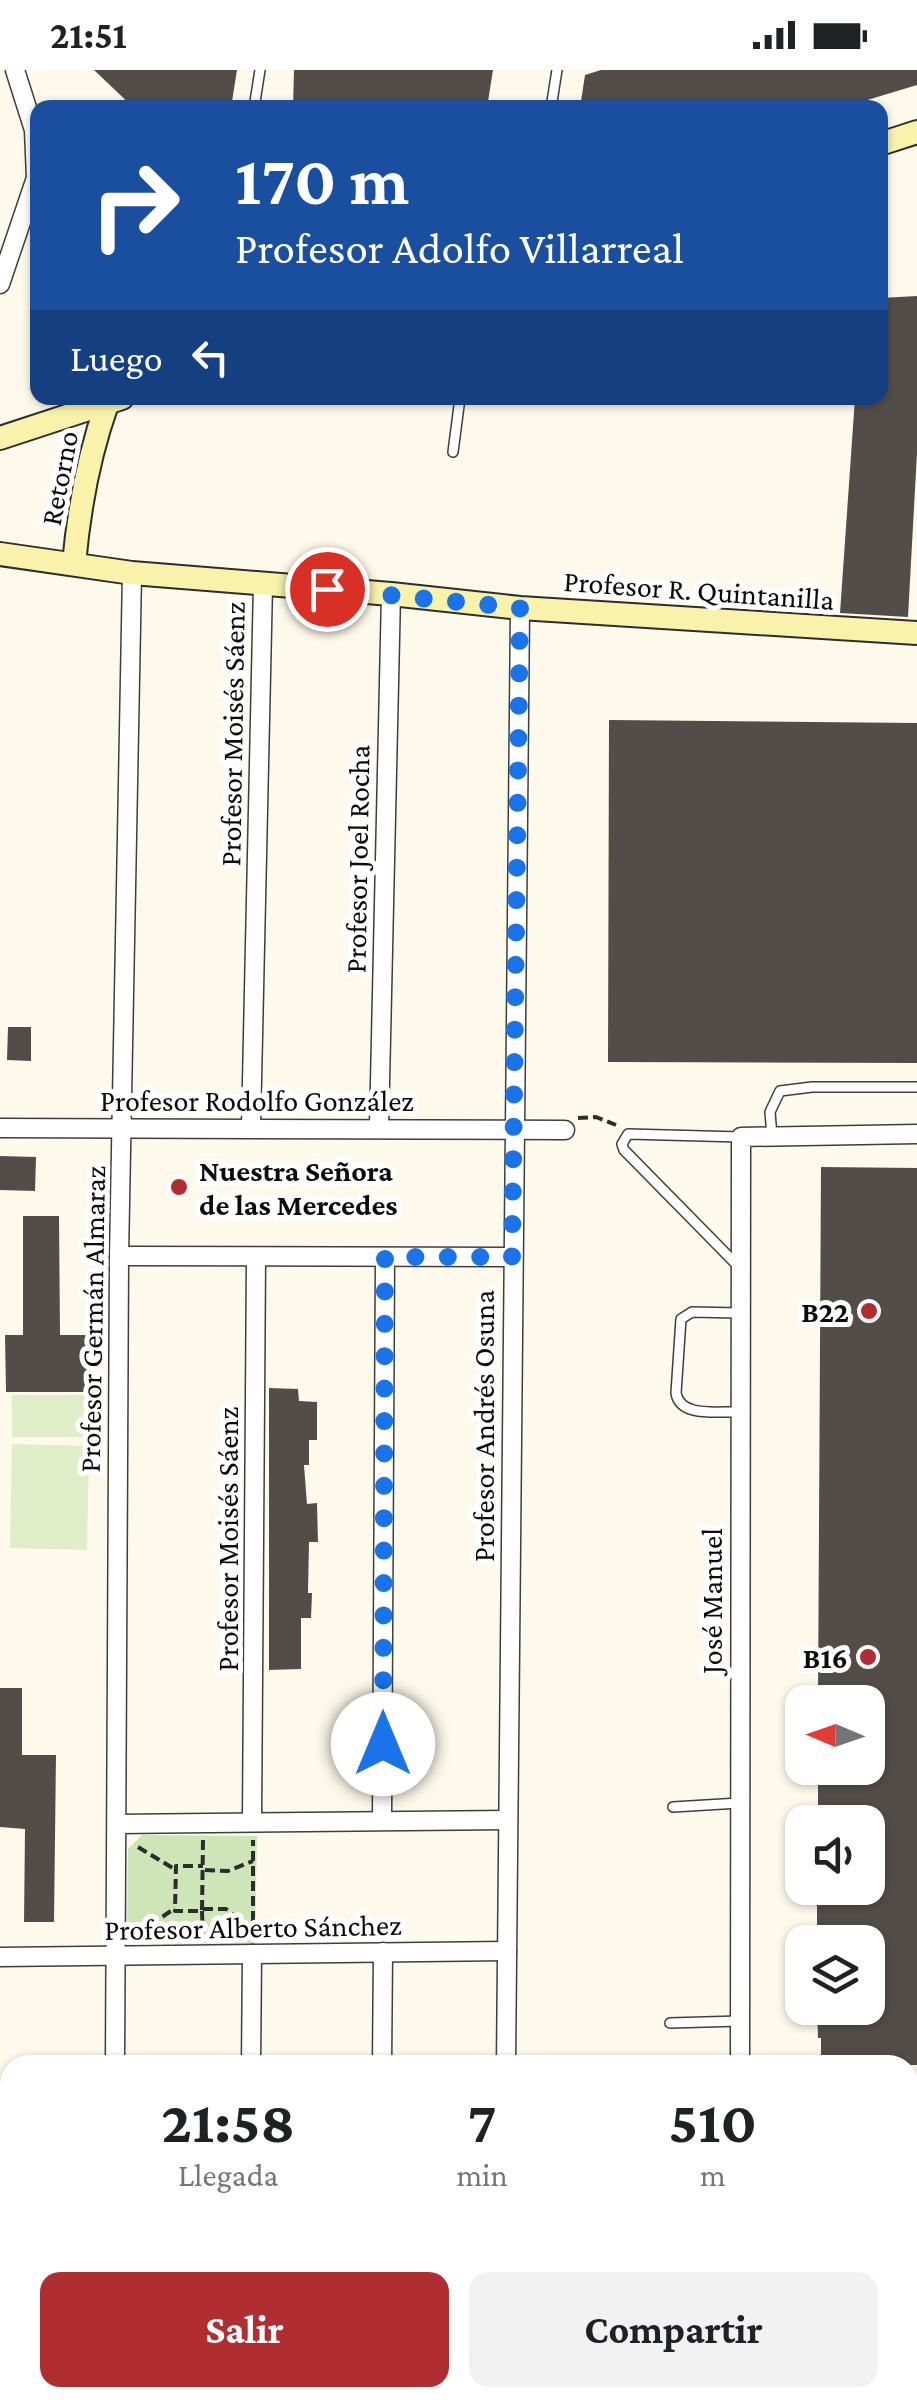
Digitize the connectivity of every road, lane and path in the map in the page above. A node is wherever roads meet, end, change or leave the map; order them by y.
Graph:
1 (15, 70) edge
2 (260, 70) edge
3 (558, 70) edge
4 (255, 100) edge
5 (552, 100) edge
6 (30, 117) edge
7 (917, 132) edge
8 (888, 141) edge
9 (30, 196) edge
10 (0, 284) edge
11 (102, 405) edge
12 (112, 405) edge
13 (459, 405) edge
14 (0, 438) edge
15 (453, 452) dead end
16 (0, 554) edge
17 (74, 564) junction
18 (132, 573) junction
19 (263, 584) junction
20 (391, 594) junction
21 (520, 608) junction
22 (917, 634) edge
23 (917, 1087) edge
24 (251, 1126) junction
25 (379, 1126) junction
26 (0, 1128) edge
27 (122, 1128) junction
28 (513, 1130) junction
29 (565, 1130) joint
30 (628, 1134) junction
31 (917, 1134) edge
32 (772, 1136) junction
33 (741, 1137) junction
34 (119, 1256) junction
35 (385, 1257) junction
36 (512, 1257) junction
37 (256, 1258) junction
38 (740, 1268) junction
39 (739, 1313) junction
40 (738, 1412) junction
41 (739, 1803) junction
42 (673, 1807) dead end
43 (382, 1819) junction
44 (508, 1820) junction
45 (117, 1824) junction
46 (253, 1830) junction
47 (144, 1840) dead end
48 (214, 1840) dead end
49 (138, 1847) junction
50 (131, 1854) dead end
51 (253, 1861) junction
52 (203, 1868) junction
53 (176, 1870) junction
54 (175, 1908) junction
55 (202, 1910) junction
56 (130, 1926) dead end
57 (254, 1932) junction
58 (188, 1938) dead end
59 (253, 1947) junction
60 (383, 1952) junction
61 (507, 1952) junction
62 (0, 1957) edge
63 (116, 1957) junction
64 (740, 2020) junction
65 (670, 2023) dead end
66 (116, 2055) edge
67 (251, 2055) edge
68 (382, 2055) edge
69 (506, 2055) edge
70 (740, 2055) edge

1 - 6 street
2 - 4 lane
3 - 5 lane
7 - 8 street
9 - 10 street
11 - 14 street
12 - 17 street, Retorno
13 - 15 lane
16 - 17 street, Profesor R. Quintanilla
17 - 18 street, Profesor R. Quintanilla
18 - 19 street, Profesor R. Quintanilla
18 - 27 street, Profesor Germán Almaraz
19 - 20 street, Profesor R. Quintanilla
19 - 24 street, Profesor Moisés Sáenz
20 - 21 street, Profesor R. Quintanilla
20 - 25 street, Profesor Joel Rocha
21 - 22 street, Profesor R. Quintanilla
21 - 28 street, Profesor Andrés Osuna
23 - 32 lane
24 - 25 street, Profesor Rodolfo González
24 - 27 street, Profesor Rodolfo González
25 - 28 street, Profesor Rodolfo González
26 - 27 street, Profesor Rodolfo González
27 - 34 street, Profesor Germán Almaraz
28 - 29 street, Profesor Rodolfo González
28 - 36 street, Profesor Andrés Osuna
29 - 30 path
30 - 33 lane
30 - 38 lane
31 - 32 street
32 - 33 street
33 - 38 street, José Manuel
34 - 37 street
34 - 45 street, Profesor Germán Almaraz
35 - 36 street
35 - 37 street
35 - 43 street
36 - 44 street, Profesor Andrés Osuna
37 - 46 street, Profesor Moisés Sáenz
38 - 39 street, José Manuel
39 - 40 street, José Manuel
39 - 40 lane
40 - 41 street, José Manuel
41 - 42 lane
41 - 64 street, José Manuel
43 - 44 street
43 - 46 street
44 - 61 street, Profesor Andrés Osuna
45 - 46 street
45 - 63 street, Profesor Germán Almaraz
46 - 51 path
47 - 49 path
48 - 52 path
49 - 50 path
49 - 53 path
51 - 52 path
51 - 57 path
52 - 53 path
52 - 55 path
53 - 54 path
54 - 55 path
54 - 56 path
55 - 57 path
55 - 58 path
57 - 59 path
59 - 60 street, Profesor Alberto Sánchez
59 - 63 street, Profesor Alberto Sánchez
59 - 67 street
60 - 61 street, Profesor Alberto Sánchez
60 - 68 street
61 - 69 street, Profesor Andrés Osuna
62 - 63 street, Profesor Alberto Sánchez
63 - 66 street, Profesor Germán Almaraz
64 - 65 lane
64 - 70 street, José Manuel

